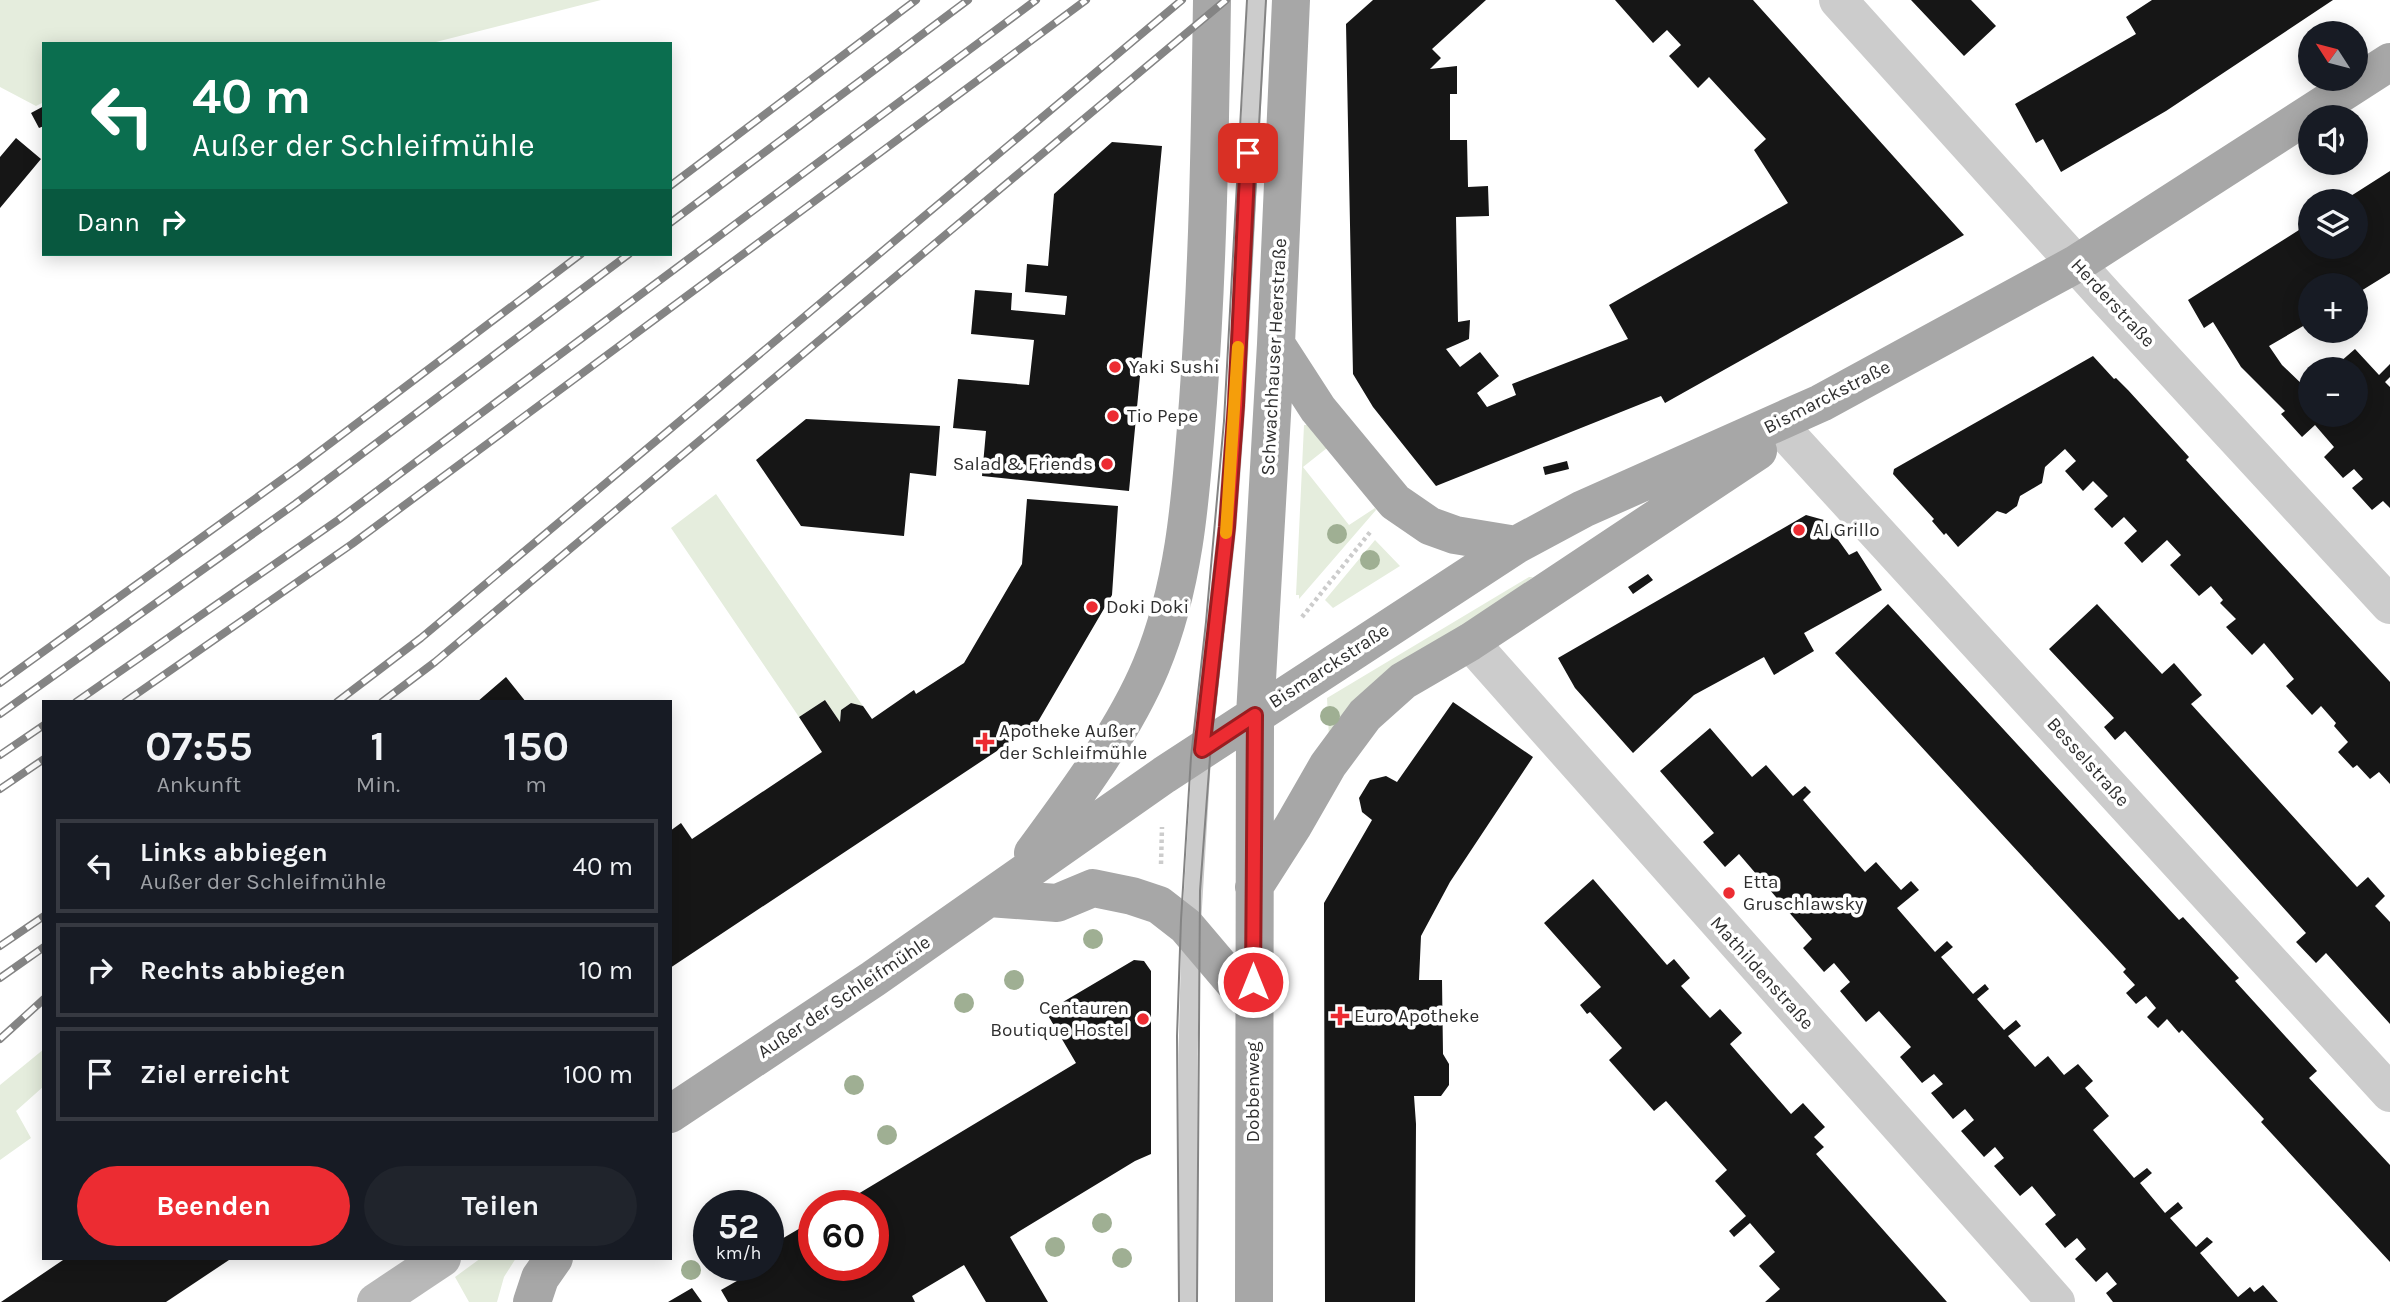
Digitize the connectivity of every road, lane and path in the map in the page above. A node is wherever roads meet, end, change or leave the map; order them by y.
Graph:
1 (1212, 0) edge
2 (1838, 0) edge
3 (1285, 2) edge
4 (2390, 62) edge
5 (2076, 264) junction
6 (1276, 344) junction
7 (1821, 403) junction
8 (1786, 432) junction
9 (1395, 502) junction
10 (1516, 545) junction
11 (2390, 605) edge
12 (1297, 629) dead end
13 (1470, 642) junction
14 (1255, 715) junction
15 (1202, 750) junction
16 (1164, 775) junction
17 (1254, 887) junction
18 (1002, 888) junction
19 (1159, 905) junction
20 (1192, 932) junction
21 (1253, 1005) junction
22 (2390, 1093) edge
23 (672, 1113) edge
24 (439, 1260) edge
25 (553, 1260) edge
26 (376, 1302) edge
27 (532, 1302) edge
28 (1188, 1302) edge
29 (1254, 1302) edge
30 (2056, 1302) edge

1 - 18 main road, Außer der Schleifmühle
2 - 5 street, Herderstraße
3 - 6 main road, Schwachhauser Heerstraße
3 - 15 lane
4 - 5 main road, Bismarckstraße
5 - 7 main road, Bismarckstraße
5 - 11 street, Herderstraße
6 - 9 main road
6 - 14 main road, Schwachhauser Heerstraße
7 - 8 main road
7 - 10 main road, Bismarckstraße
8 - 13 main road
8 - 22 street, Besselstraße
9 - 10 main road
9 - 12 path
10 - 14 main road, Bismarckstraße
13 - 17 main road
13 - 30 street, Mathildenstraße
14 - 15 main road, Außer der Schleifmühle
14 - 17 main road, Dobbenweg
15 - 16 main road, Außer der Schleifmühle
15 - 20 lane
16 - 18 main road, Außer der Schleifmühle
16 - 19 path
17 - 21 main road, Dobbenweg
18 - 19 main road
18 - 23 main road, Außer der Schleifmühle
19 - 20 main road
20 - 21 main road
20 - 28 lane
21 - 29 main road, Dobbenweg
24 - 26 main road
25 - 27 main road

